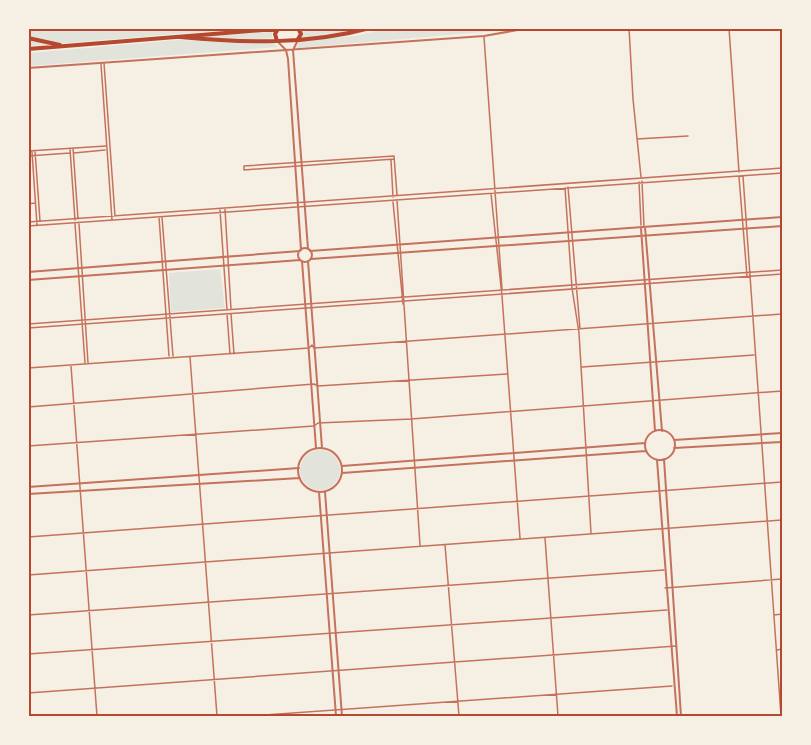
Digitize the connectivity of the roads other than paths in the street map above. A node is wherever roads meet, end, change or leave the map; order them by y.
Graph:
1 (288, 28) edge
2 (298, 28) edge
3 (370, 28) edge
4 (530, 28) edge
5 (630, 28) edge
6 (729, 28) edge
7 (278, 29) edge
8 (170, 36) junction
9 (484, 36) junction
10 (28, 38) edge
11 (298, 40) junction
12 (277, 41) junction
13 (63, 45) junction
14 (28, 49) edge
15 (286, 50) junction
16 (292, 50) junction
17 (102, 63) junction
18 (28, 68) edge
19 (688, 136) dead end
20 (636, 139) junction
21 (108, 146) junction
22 (71, 148) junction
23 (109, 150) junction
24 (30, 151) edge
25 (35, 151) junction
26 (72, 153) junction
27 (30, 155) edge
28 (36, 155) junction
29 (392, 159) junction
30 (296, 164) junction
31 (302, 164) junction
32 (783, 168) edge
33 (740, 170) junction
34 (783, 173) edge
35 (739, 176) junction
36 (743, 176) junction
37 (640, 179) junction
38 (493, 186) junction
39 (566, 186) junction
40 (491, 191) junction
41 (495, 191) junction
42 (393, 198) junction
43 (397, 198) junction
44 (37, 203) junction
45 (28, 204) edge
46 (305, 204) junction
47 (299, 205) junction
48 (225, 208) junction
49 (220, 209) junction
50 (220, 213) junction
51 (225, 213) junction
52 (158, 215) junction
53 (162, 215) junction
54 (783, 217) edge
55 (112, 218) junction
56 (116, 218) junction
57 (747, 219) junction
58 (742, 220) junction
59 (77, 221) junction
60 (28, 222) edge
61 (38, 222) junction
62 (39, 225) junction
63 (28, 226) edge
64 (783, 226) edge
65 (643, 227) junction
66 (747, 228) junction
67 (743, 229) junction
68 (570, 232) junction
69 (643, 236) junction
70 (497, 237) junction
71 (570, 241) junction
72 (399, 244) junction
73 (498, 246) junction
74 (300, 250) junction
75 (309, 250) junction
76 (399, 254) junction
77 (228, 257) junction
78 (223, 258) junction
79 (301, 260) junction
80 (310, 260) junction
81 (164, 262) junction
82 (224, 266) junction
83 (228, 266) junction
84 (80, 268) junction
85 (165, 270) junction
86 (783, 270) edge
87 (28, 272) edge
88 (746, 272) junction
89 (750, 272) junction
90 (783, 274) edge
91 (81, 276) junction
92 (749, 278) junction
93 (645, 279) junction
94 (28, 280) edge
95 (649, 281) junction
96 (573, 284) junction
97 (645, 284) junction
98 (574, 288) junction
99 (501, 289) junction
100 (502, 294) junction
101 (402, 297) junction
102 (403, 301) junction
103 (306, 305) junction
104 (311, 305) junction
105 (231, 309) junction
106 (227, 310) junction
107 (167, 313) junction
108 (231, 313) junction
109 (227, 314) junction
110 (783, 314) edge
111 (752, 317) junction
112 (168, 318) junction
113 (82, 320) junction
114 (86, 320) junction
115 (28, 324) edge
116 (82, 324) junction
117 (86, 324) junction
118 (650, 324) junction
119 (28, 328) edge
120 (578, 329) junction
121 (504, 334) junction
122 (406, 341) junction
123 (309, 348) junction
124 (314, 348) junction
125 (232, 354) junction
126 (754, 355) junction
127 (190, 356) junction
128 (173, 357) junction
129 (169, 358) junction
130 (656, 361) junction
131 (650, 362) junction
132 (87, 364) junction
133 (71, 365) junction
134 (581, 367) junction
135 (28, 368) edge
136 (507, 374) junction
137 (408, 380) junction
138 (318, 386) junction
139 (311, 387) junction
140 (783, 391) edge
141 (757, 394) junction
142 (193, 395) junction
143 (653, 401) junction
144 (658, 401) junction
145 (74, 404) junction
146 (583, 406) junction
147 (28, 407) edge
148 (510, 412) junction
149 (411, 419) junction
150 (320, 425) junction
151 (314, 426) junction
152 (655, 431) junction
153 (662, 431) junction
154 (783, 433) edge
155 (196, 434) junction
156 (760, 434) junction
157 (674, 441) junction
158 (783, 442) edge
159 (77, 443) junction
160 (645, 443) junction
161 (761, 443) junction
162 (28, 446) edge
163 (316, 448) junction
164 (322, 448) junction
165 (674, 448) junction
166 (586, 449) junction
167 (646, 451) junction
168 (513, 454) junction
169 (586, 455) junction
170 (664, 459) junction
171 (514, 460) junction
172 (657, 460) junction
173 (414, 461) junction
174 (342, 466) junction
175 (414, 467) junction
176 (299, 468) junction
177 (342, 473) junction
178 (199, 475) junction
179 (300, 478) junction
180 (783, 482) edge
181 (80, 483) junction
182 (200, 483) junction
183 (764, 483) junction
184 (28, 487) edge
185 (665, 490) junction
186 (81, 491) junction
187 (658, 491) junction
188 (319, 492) junction
189 (325, 492) junction
190 (28, 494) edge
191 (589, 496) junction
192 (517, 502) junction
193 (417, 509) junction
194 (327, 515) junction
195 (321, 516) junction
196 (783, 520) edge
197 (767, 521) junction
198 (203, 524) junction
199 (661, 529) junction
200 (668, 529) junction
201 (84, 533) junction
202 (591, 534) junction
203 (28, 537) edge
204 (545, 537) junction
205 (520, 539) junction
206 (445, 544) junction
207 (420, 546) junction
208 (324, 553) junction
209 (329, 553) junction
210 (205, 562) junction
211 (87, 570) junction
212 (664, 570) junction
213 (28, 575) edge
214 (548, 578) junction
215 (783, 579) edge
216 (771, 580) junction
217 (448, 585) junction
218 (665, 588) junction
219 (673, 588) junction
220 (327, 593) junction
221 (332, 593) junction
222 (208, 602) junction
223 (667, 610) junction
224 (90, 611) junction
225 (783, 614) edge
226 (28, 615) edge
227 (773, 615) junction
228 (551, 617) junction
229 (451, 624) junction
230 (329, 632) junction
231 (335, 632) junction
232 (211, 641) junction
233 (670, 646) junction
234 (677, 646) junction
235 (783, 649) edge
236 (92, 650) junction
237 (776, 650) junction
238 (28, 654) edge
239 (554, 655) junction
240 (454, 663) junction
241 (338, 671) junction
242 (333, 672) junction
243 (214, 680) junction
244 (778, 683) junction
245 (783, 683) edge
246 (672, 687) junction
247 (95, 688) junction
248 (28, 693) edge
249 (556, 695) junction
250 (458, 702) junction
251 (341, 710) junction
252 (336, 711) junction
253 (97, 717) edge
254 (217, 717) edge
255 (249, 717) edge
256 (336, 717) edge
257 (342, 717) edge
258 (459, 717) edge
259 (558, 717) edge
260 (677, 717) edge
261 (681, 717) edge
262 (781, 717) edge

1 - 7 highway
2 - 11 highway
3 - 11 highway
4 - 9 street
5 - 20 street
6 - 33 street
7 - 8 highway
7 - 12 highway
8 - 12 highway
8 - 13 highway
9 - 16 street
9 - 38 street
10 - 13 highway
11 - 12 highway
11 - 16 street
12 - 15 street
13 - 14 highway
15 - 16 street
15 - 17 street
15 - 30 street
16 - 31 street
17 - 18 street
17 - 21 street
19 - 20 street
20 - 37 street
21 - 22 street
21 - 23 street
22 - 25 street
22 - 26 street
23 - 26 street
23 - 55 street
23 - 56 street
24 - 25 street
24 - 27 street
25 - 28 street
26 - 28 street
26 - 59 street
27 - 28 street
27 - 44 street
28 - 44 street
29 - 31 street
29 - 31 street
29 - 42 street
29 - 43 street
30 - 30 street
30 - 31 street
30 - 47 street
31 - 46 street
32 - 33 street
33 - 35 street
33 - 36 street
33 - 37 street
34 - 36 street
35 - 36 street
35 - 37 street
35 - 58 street
36 - 57 street
37 - 39 street
37 - 65 street
38 - 40 street
38 - 41 street
39 - 41 street
39 - 68 street
40 - 41 street
40 - 43 street
40 - 70 street
41 - 70 street
42 - 43 street
42 - 46 street
42 - 72 street
43 - 72 street
44 - 45 street
44 - 61 street
46 - 47 street
46 - 75 street
47 - 48 street
47 - 51 street
47 - 74 street
48 - 49 street
48 - 51 street
49 - 50 street
49 - 53 street
50 - 51 street
50 - 53 street
50 - 78 street
51 - 77 street
52 - 53 street
52 - 56 street
52 - 81 street
53 - 81 street
54 - 57 street
55 - 56 street
55 - 59 street
57 - 58 street
57 - 66 street
58 - 65 street
58 - 67 street
59 - 61 street
59 - 62 street
59 - 84 street
60 - 61 street
61 - 62 street
62 - 63 street
64 - 66 street
65 - 68 street
65 - 69 street
66 - 67 street
66 - 89 street
67 - 69 street
67 - 88 street
68 - 70 street
68 - 71 street
69 - 71 street
69 - 93 street
69 - 95 street
70 - 72 street
70 - 73 street
71 - 73 street
71 - 96 street
72 - 75 street
72 - 76 street
73 - 76 street
73 - 99 street
74 - 75 street
74 - 77 street
74 - 79 street
75 - 80 street
76 - 80 street
76 - 101 street
77 - 78 street
77 - 83 street
78 - 81 street
78 - 82 street
79 - 80 street
79 - 83 street
79 - 103 street
80 - 104 street
81 - 84 street
81 - 85 street
82 - 83 street
82 - 85 street
82 - 106 street
83 - 105 street
84 - 87 street
84 - 91 street
85 - 91 street
85 - 107 street
86 - 89 street
88 - 89 street
88 - 92 street
88 - 95 street
89 - 92 street
90 - 92 street
91 - 94 street
91 - 113 street
91 - 114 street
92 - 95 street
92 - 111 street
93 - 95 street
93 - 96 street
93 - 97 street
95 - 97 street
95 - 118 street
96 - 98 street
96 - 99 street
97 - 98 street
97 - 118 street
98 - 100 street
98 - 120 street
99 - 100 street
99 - 101 street
100 - 102 street
100 - 121 street
101 - 102 street
101 - 104 street
102 - 104 street
102 - 122 street
103 - 104 street
103 - 105 street
103 - 108 street
103 - 123 street
104 - 124 street
105 - 106 street
105 - 108 street
106 - 107 street
106 - 109 street
107 - 112 street
107 - 114 street
108 - 109 street
108 - 125 street
109 - 112 street
109 - 125 street
110 - 111 street
111 - 118 street
111 - 126 street
112 - 117 street
112 - 128 street
112 - 129 street
113 - 114 street
113 - 115 street
113 - 116 street
114 - 117 street
116 - 117 street
116 - 119 street
116 - 132 street
117 - 132 street
118 - 120 street
118 - 130 street
118 - 131 street
120 - 121 street
120 - 134 street
121 - 122 street
121 - 136 street
122 - 124 street
122 - 137 street
123 - 124 street
123 - 125 street
123 - 139 street
124 - 138 street
125 - 127 street
126 - 130 street
126 - 141 street
127 - 128 street
127 - 142 street
128 - 129 street
129 - 132 street
130 - 131 street
130 - 144 street
131 - 134 street
131 - 143 street
132 - 133 street
133 - 135 street
133 - 145 street
134 - 146 street
136 - 137 street
136 - 148 street
137 - 138 street
137 - 149 street
138 - 139 street
138 - 150 street
139 - 142 street
139 - 151 street
140 - 141 street
141 - 144 street
141 - 156 street
142 - 145 street
142 - 155 street
143 - 144 street
143 - 146 street
143 - 152 street
144 - 153 street
145 - 147 street
145 - 159 street
146 - 148 street
146 - 166 street
148 - 149 street
148 - 168 street
149 - 150 street
149 - 173 street
150 - 151 street
150 - 164 street
151 - 155 street
151 - 163 street
152 - 153 street
152 - 160 street
153 - 157 street
154 - 156 street
155 - 159 street
155 - 178 street
156 - 157 street
156 - 161 street
157 - 165 street
158 - 161 street
159 - 162 street
159 - 181 street
160 - 166 street
160 - 167 street
161 - 165 street
161 - 183 street
163 - 164 street
163 - 176 street
164 - 174 street
165 - 170 street
166 - 168 street
166 - 169 street
167 - 169 street
167 - 172 street
168 - 171 street
168 - 173 street
169 - 171 street
169 - 191 street
170 - 172 street
170 - 185 street
171 - 175 street
171 - 192 street
172 - 187 street
173 - 174 street
173 - 175 street
174 - 177 street
175 - 177 street
175 - 193 street
176 - 178 street
176 - 179 street
177 - 189 street
178 - 181 street
178 - 182 street
179 - 182 street
179 - 188 street
180 - 183 street
181 - 184 street
181 - 186 street
182 - 186 street
182 - 198 street
183 - 185 street
183 - 197 street
185 - 187 street
185 - 200 street
186 - 190 street
186 - 201 street
187 - 191 street
187 - 199 street
188 - 189 street
188 - 195 street
189 - 194 street
191 - 192 street
191 - 202 street
192 - 193 street
192 - 205 street
193 - 194 street
193 - 207 street
194 - 195 street
194 - 209 street
195 - 198 street
195 - 208 street
196 - 197 street
197 - 200 street
197 - 216 street
198 - 201 street
198 - 210 street
199 - 200 street
199 - 202 street
199 - 212 street
200 - 219 street
201 - 203 street
201 - 211 street
202 - 204 street
204 - 205 street
204 - 214 street
205 - 206 street
206 - 207 street
206 - 217 street
207 - 209 street
208 - 209 street
208 - 210 street
208 - 220 street
209 - 221 street
210 - 211 street
210 - 222 street
211 - 213 street
211 - 224 street
212 - 214 street
212 - 218 street
214 - 217 street
214 - 228 street
215 - 216 street
216 - 219 street
216 - 227 street
217 - 221 street
217 - 229 street
218 - 219 street
218 - 223 street
219 - 234 street
220 - 221 street
220 - 222 street
220 - 230 street
221 - 231 street
222 - 224 street
222 - 232 street
223 - 228 street
223 - 233 street
224 - 226 street
224 - 236 street
225 - 227 street
227 - 237 street
228 - 229 street
228 - 239 street
229 - 231 street
229 - 240 street
230 - 231 street
230 - 232 street
230 - 242 street
231 - 241 street
232 - 236 street
232 - 243 street
233 - 234 street
233 - 239 street
233 - 246 street
234 - 261 street
235 - 237 street
236 - 238 street
236 - 247 street
237 - 244 street
239 - 240 street
239 - 249 street
240 - 241 street
240 - 250 street
241 - 242 street
241 - 251 street
242 - 243 street
242 - 252 street
243 - 247 street
243 - 254 street
244 - 245 street
244 - 262 street
246 - 249 street
246 - 260 street
247 - 248 street
247 - 253 street
249 - 250 street
249 - 259 street
250 - 251 street
250 - 258 street
251 - 252 street
251 - 257 street
252 - 255 street
252 - 256 street

